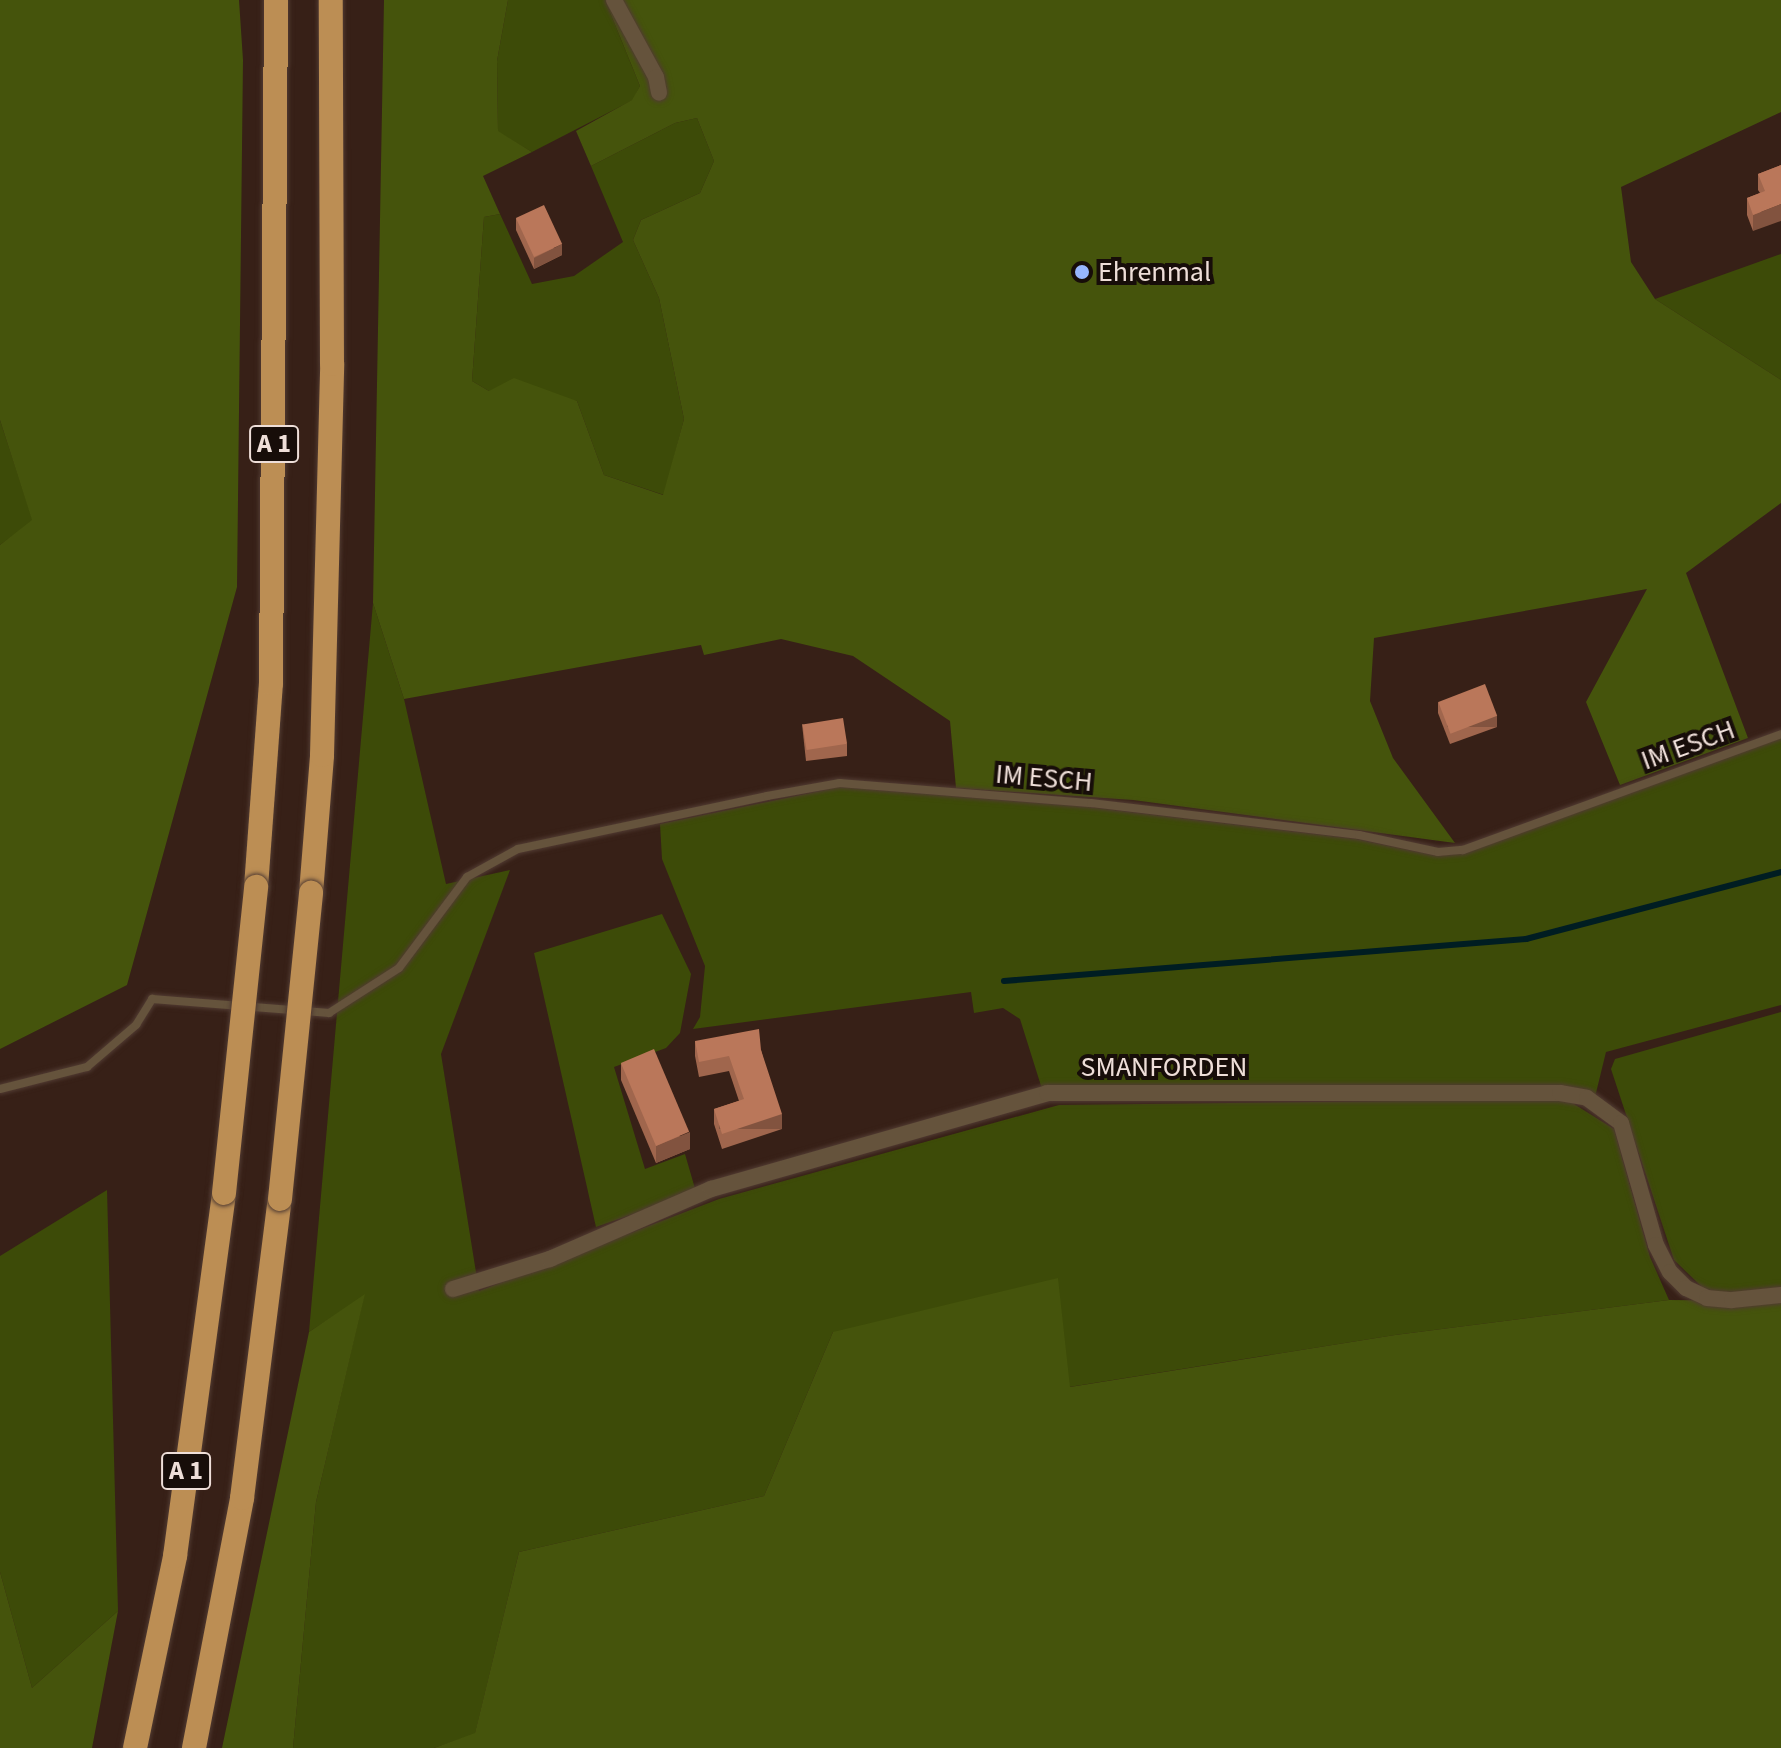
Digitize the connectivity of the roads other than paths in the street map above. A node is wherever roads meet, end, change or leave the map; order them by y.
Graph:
1 (276, 0) edge
2 (331, 0) edge
3 (614, 0) edge
4 (659, 93) dead end
5 (1781, 734) edge
6 (0, 1089) edge
7 (453, 1289) dead end
8 (1781, 1295) edge
9 (135, 1748) edge
10 (194, 1748) edge

1 - 9 highway, A 1, bridge
2 - 10 highway, A 1, bridge
3 - 4 street
5 - 6 lane, IM ESCH
7 - 8 street, SMANFORDEN

